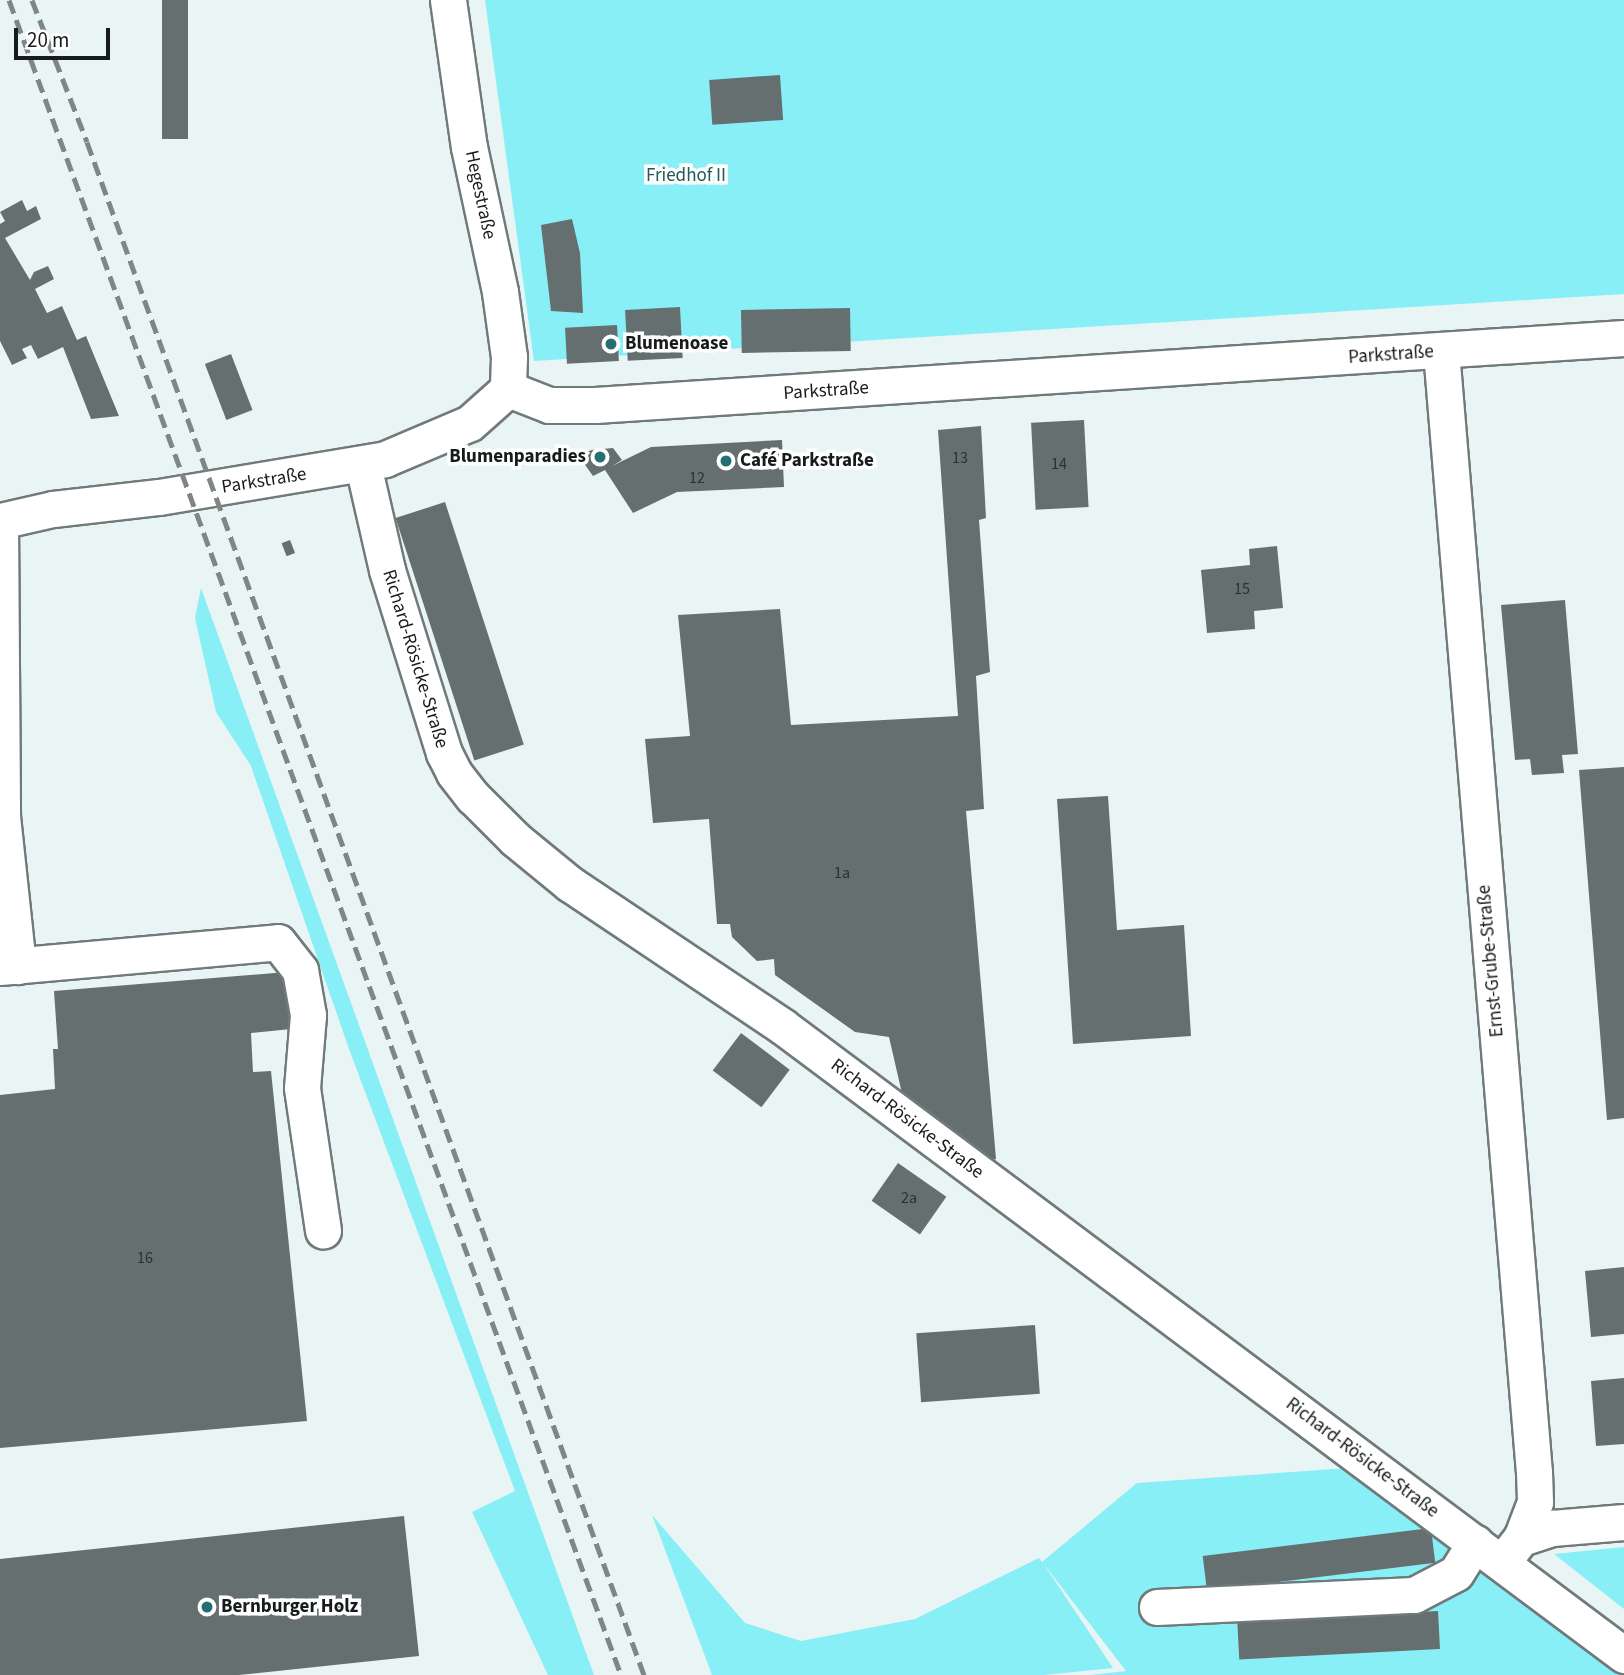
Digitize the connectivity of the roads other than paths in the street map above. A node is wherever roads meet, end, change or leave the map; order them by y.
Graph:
1 (448, 0) edge
2 (1624, 338) edge
3 (1441, 351) junction
4 (508, 389) junction
5 (363, 465) junction
6 (0, 499) edge
7 (53, 509) junction
8 (0, 521) edge
9 (9, 966) edge
10 (323, 1230) dead end
11 (1624, 1522) edge
12 (1499, 1547) junction
13 (1157, 1607) dead end
14 (1624, 1655) edge

1 - 4 street, Hegestraße
2 - 3 street, Parkstraße
3 - 4 street, Parkstraße
3 - 12 street, Ernst-Grube-Straße
4 - 5 street, Parkstraße
5 - 7 street, Parkstraße
5 - 12 street, Richard-Rösicke-Straße
6 - 7 street, Parkstraße
7 - 8 street, Parkstraße
8 - 9 street
9 - 10 street
11 - 12 street
12 - 13 street, Ernst-Grube-Straße
12 - 14 street, Richard-Rösicke-Straße

